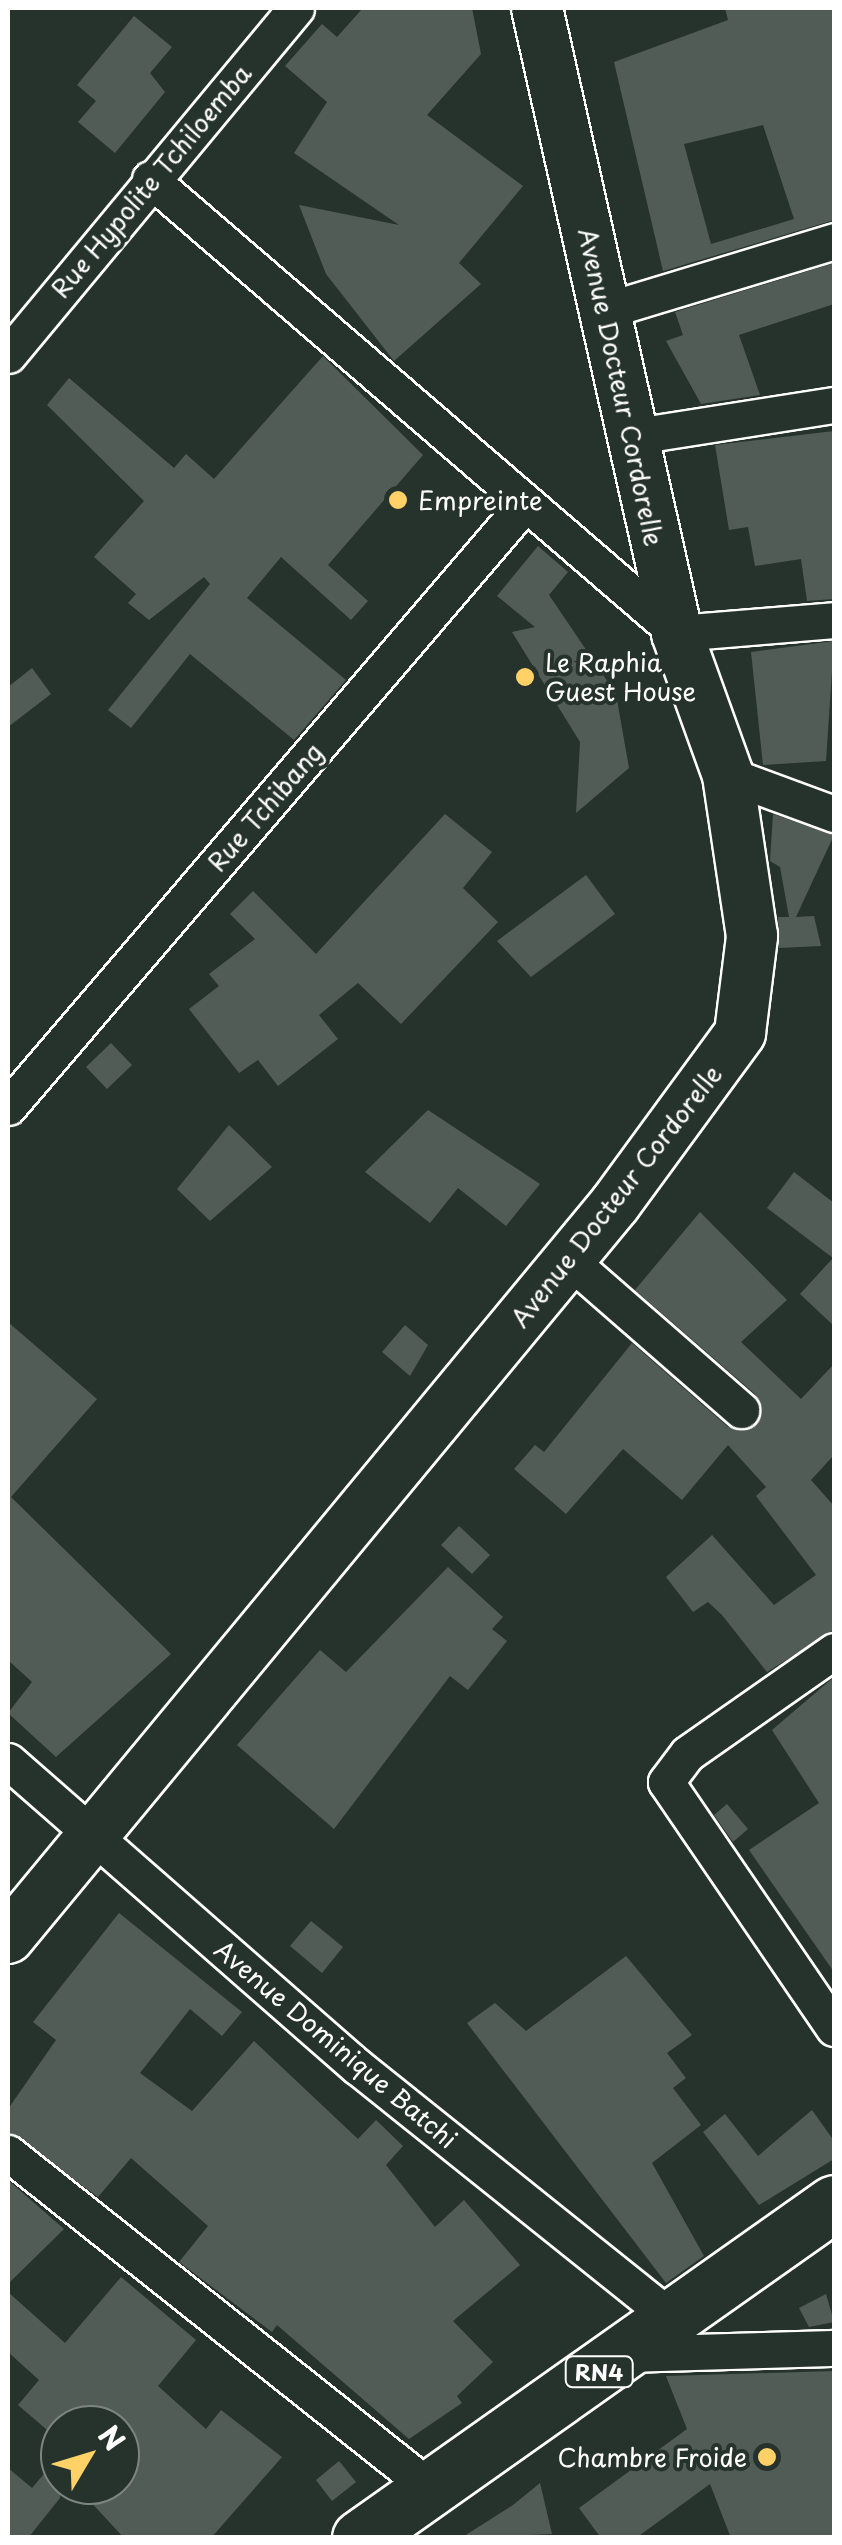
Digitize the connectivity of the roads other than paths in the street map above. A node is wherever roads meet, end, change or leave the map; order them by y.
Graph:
1 (296, 8) edge
2 (537, 8) edge
3 (150, 179) junction
4 (834, 241) edge
5 (604, 311) junction
6 (8, 355) edge
7 (834, 405) edge
8 (629, 437) junction
9 (522, 507) junction
10 (834, 620) edge
11 (677, 633) junction
12 (728, 776) junction
13 (834, 814) edge
14 (8, 1107) edge
15 (568, 1259) junction
16 (740, 1410) dead end
17 (834, 1652) edge
18 (8, 1761) edge
19 (95, 1836) junction
20 (8, 1938) edge
21 (834, 2028) edge
22 (8, 2153) edge
23 (834, 2202) edge
24 (672, 2319) junction
25 (834, 2348) edge
26 (626, 2354) junction
27 (430, 2488) junction
28 (360, 2538) edge

1 - 3 street, Rue Hypolite Tchiloemba
2 - 5 street, Avenue Docteur Cordorelle
3 - 6 street, Rue Hypolite Tchiloemba
3 - 9 street
4 - 5 street
5 - 8 street, Avenue Docteur Cordorelle
7 - 8 street
8 - 11 street, Avenue Docteur Cordorelle
9 - 11 street
9 - 14 street, Rue Tchibang
10 - 11 street
11 - 12 street, Avenue Docteur Cordorelle
12 - 13 street
12 - 15 street, Avenue Docteur Cordorelle
15 - 16 street
15 - 19 street, Avenue Docteur Cordorelle
17 - 21 street
18 - 19 street, Avenue Dominique Batchi
19 - 20 street, Avenue Docteur Cordorelle
19 - 24 street, Avenue Dominique Batchi
22 - 27 street
23 - 24 highway, RN4
24 - 26 highway, RN4
25 - 26 street
26 - 27 highway, RN4
27 - 28 highway, RN4

